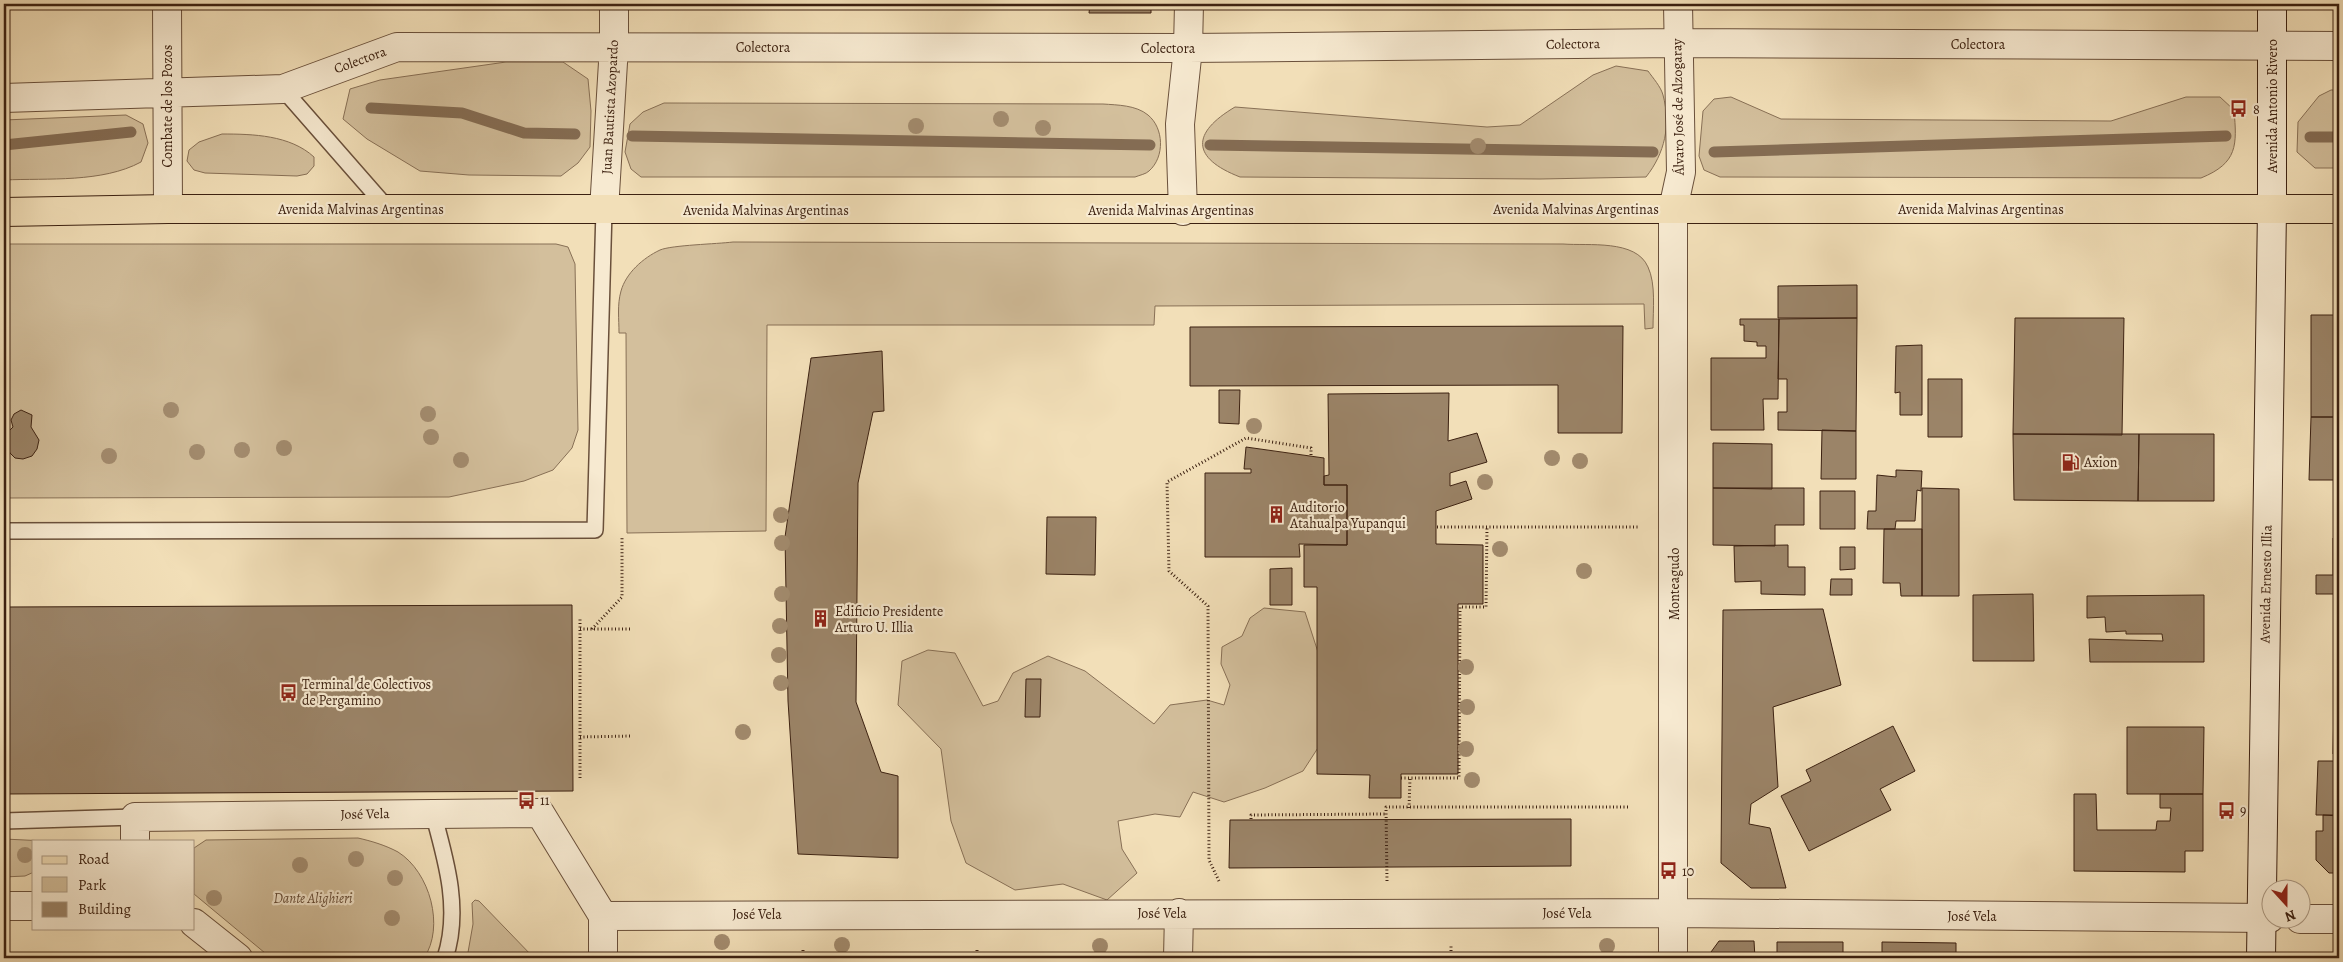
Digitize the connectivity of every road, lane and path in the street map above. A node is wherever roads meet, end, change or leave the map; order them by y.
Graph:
1 (167, 4) edge
2 (614, 4) edge
3 (1189, 4) edge
4 (1678, 4) edge
5 (2272, 4) edge
6 (1678, 43) junction
7 (614, 46) junction
8 (2272, 46) junction
9 (2339, 46) edge
10 (1188, 48) junction
11 (283, 89) junction
12 (167, 91) junction
13 (4, 98) edge
14 (168, 209) junction
15 (388, 209) junction
16 (1673, 209) junction
17 (2272, 209) junction
18 (2339, 209) edge
19 (604, 210) junction
20 (1183, 210) junction
21 (4, 212) edge
22 (1310, 456) dead end
23 (1437, 527) dead end
24 (1487, 527) junction
25 (1674, 527) junction
26 (4, 531) edge
27 (580, 619) dead end
28 (580, 629) junction
29 (632, 629) dead end
30 (632, 736) dead end
31 (580, 738) junction
32 (580, 778) dead end
33 (1401, 778) dead end
34 (1410, 778) junction
35 (1629, 807) dead end
36 (1409, 808) junction
37 (433, 813) junction
38 (1386, 814) junction
39 (1251, 819) dead end
40 (4, 821) edge
41 (135, 829) edge
42 (2266, 880) edge
43 (1220, 884) dead end
44 (1387, 884) dead end
45 (4, 906) edge
46 (32, 906) edge
47 (1178, 913) junction
48 (1674, 913) junction
49 (604, 916) junction
50 (2260, 918) edge
51 (2310, 919) edge
52 (2339, 919) edge
53 (195, 924) edge
54 (2264, 930) edge
55 (238, 958) edge
56 (445, 958) edge
57 (603, 958) edge
58 (1178, 958) edge
59 (1673, 958) edge
60 (2260, 958) edge

1 - 12 street, Combate de los Pozos
2 - 7 street, Juan Bautista Azopardo
3 - 10 street
4 - 6 street, Álvaro José de Alzogaray
5 - 8 street, Avenida Antonio Rivero
6 - 8 street, Colectora
6 - 10 street, Colectora
6 - 16 street, Álvaro José de Alzogaray
7 - 10 street, Colectora
7 - 11 street, Colectora
7 - 19 street, Juan Bautista Azopardo
8 - 9 street, Colectora
8 - 17 street, Avenida Antonio Rivero
10 - 20 street
11 - 12 street, Colectora
11 - 15 lane
12 - 13 street, Colectora
12 - 14 street, Combate de los Pozos
14 - 15 main road, Avenida Malvinas Argentinas
14 - 21 main road, Avenida Malvinas Argentinas
15 - 19 main road, Avenida Malvinas Argentinas
16 - 17 main road, Avenida Malvinas Argentinas
16 - 20 main road, Avenida Malvinas Argentinas
16 - 25 street, Monteagudo
17 - 18 main road, Avenida Malvinas Argentinas
17 - 42 street, Avenida Ernesto Illia
19 - 20 main road, Avenida Malvinas Argentinas
19 - 26 lane
22 - 43 path
23 - 24 path
24 - 25 path
24 - 34 path
25 - 48 street, Monteagudo
27 - 28 path
28 - 29 path
28 - 31 path
30 - 31 path
31 - 32 path
33 - 34 path
34 - 36 path
35 - 36 path
36 - 38 path
37 - 41 street, José Vela
37 - 49 street, José Vela
37 - 56 lane
38 - 39 path
38 - 44 path
40 - 41 lane
45 - 46 street
47 - 48 street, José Vela
47 - 49 street, José Vela
47 - 58 street
48 - 50 street, José Vela
48 - 59 street, Monteagudo
49 - 57 street
51 - 52 street
53 - 55 street
54 - 60 street, Avenida Ernesto Illia

